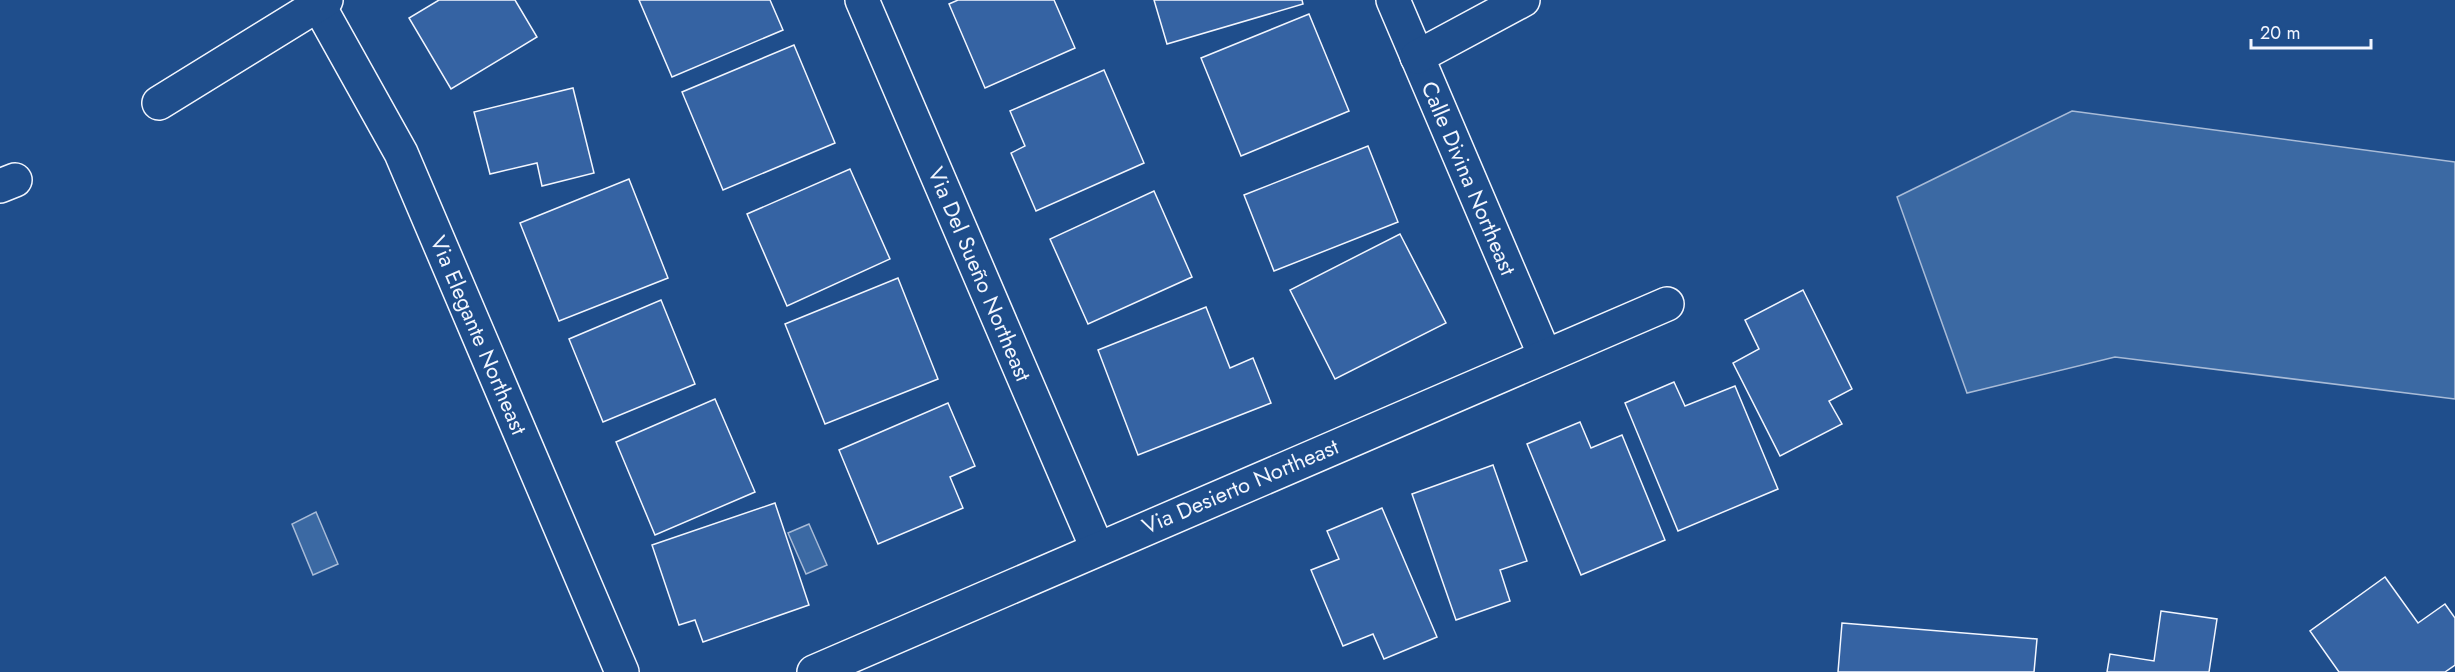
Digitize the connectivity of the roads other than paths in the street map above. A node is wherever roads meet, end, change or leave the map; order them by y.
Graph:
1 (862, 0) edge
2 (1393, 0) edge
3 (1523, 0) edge
4 (322, 3) edge
5 (1418, 57) junction
6 (159, 103) dead end
7 (1667, 304) dead end
8 (1545, 356) junction
9 (1097, 548) junction
10 (622, 672) edge
11 (814, 672) edge

1 - 9 street, Via Del Sueño Northeast
2 - 5 street, Calle Divina Northeast
3 - 5 street
4 - 6 street
4 - 10 street, Via Elegante Northeast
5 - 8 street, Calle Divina Northeast
7 - 8 street, Via Desierto Northeast
8 - 9 street, Via Desierto Northeast
9 - 11 street, Via Desierto Northeast

